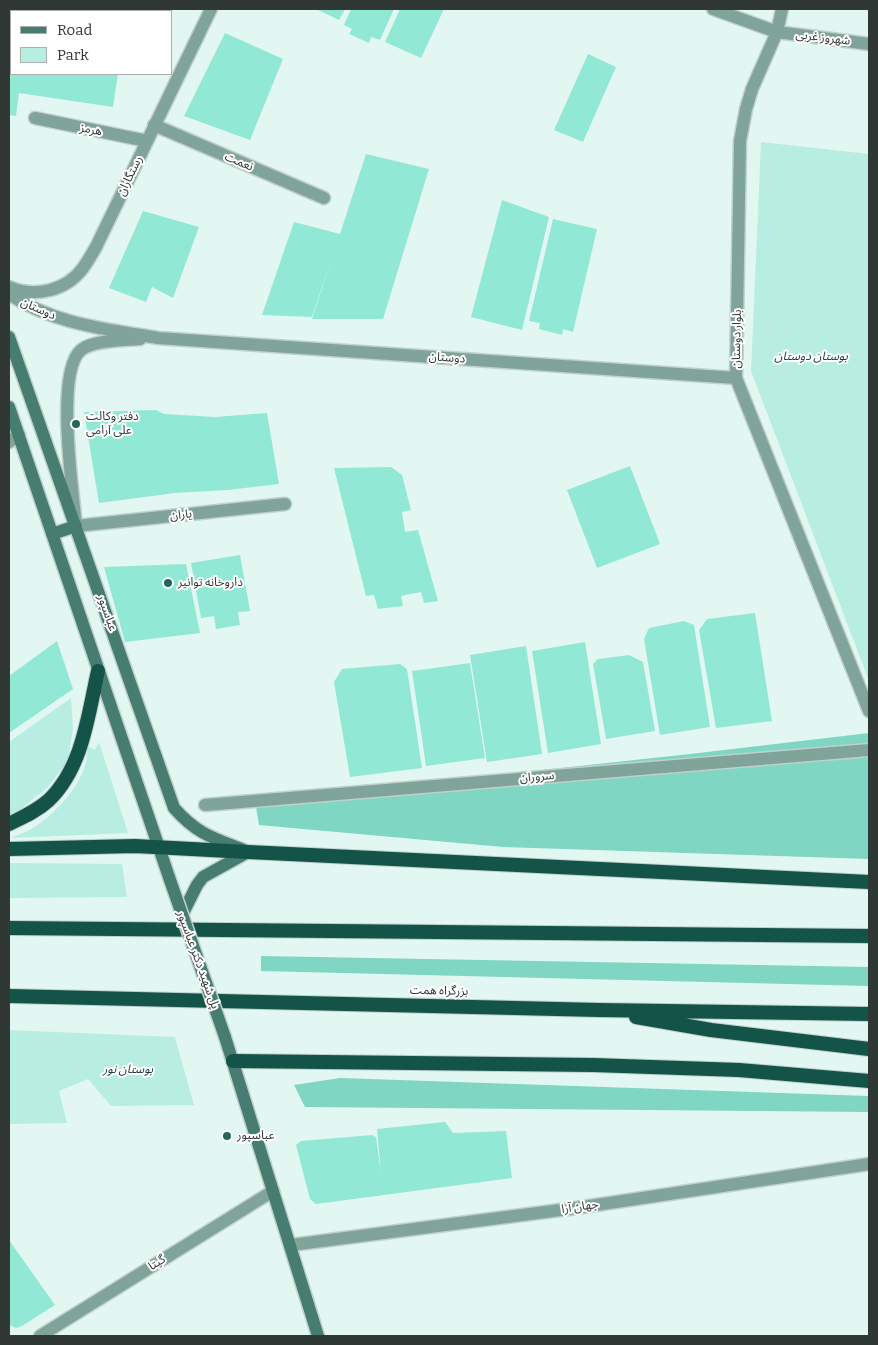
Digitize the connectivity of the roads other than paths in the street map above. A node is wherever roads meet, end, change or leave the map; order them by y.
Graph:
1 (211, 9) edge
2 (713, 9) edge
3 (782, 9) edge
4 (778, 32) junction
5 (869, 44) edge
6 (34, 118) dead end
7 (154, 126) junction
8 (147, 141) junction
9 (324, 198) dead end
10 (9, 287) edge
11 (9, 294) edge
12 (9, 337) edge
13 (158, 338) junction
14 (736, 378) junction
15 (9, 407) edge
16 (14, 439) edge
17 (285, 504) dead end
18 (76, 526) junction
19 (52, 534) junction
20 (98, 671) junction
21 (869, 711) edge
22 (869, 750) edge
23 (205, 804) dead end
24 (9, 824) edge
25 (158, 846) junction
26 (9, 849) edge
27 (248, 852) junction
28 (869, 882) edge
29 (182, 915) junction
30 (9, 928) edge
31 (869, 936) edge
32 (9, 996) edge
33 (599, 1010) junction
34 (869, 1014) edge
35 (869, 1049) edge
36 (233, 1062) junction
37 (869, 1082) edge
38 (869, 1164) edge
39 (273, 1191) junction
40 (291, 1245) junction
41 (40, 1336) edge
42 (318, 1336) edge

1 - 7 street, رستگاران
2 - 4 street, شهروز غربی
3 - 4 street, بلوار دوستان
4 - 5 street, شهروز غربی
4 - 14 street, بلوار دوستان
6 - 8 street, هرمز
7 - 8 street, رستگاران
7 - 9 street, نعمت
8 - 10 street, رستگاران
11 - 13 street, دوستان
12 - 18 main road, عباسپور
13 - 14 street, دوستان
13 - 18 street, دوستان
14 - 21 street, بلوار دوستان
15 - 16 main road
16 - 19 main road
17 - 18 street, یاران
18 - 19 main road
18 - 27 main road, عباسپور
19 - 20 main road
20 - 24 highway
20 - 25 main road
22 - 23 street, سروران
25 - 26 highway
25 - 27 highway
25 - 29 main road, پل شهید دکتر عباسپور, bridge
27 - 28 highway
27 - 29 main road
29 - 36 main road, پل شهید دکتر عباسپور, bridge
30 - 31 highway
32 - 33 highway, بزرگراه همت
33 - 34 highway, بزرگراه همت
33 - 35 highway
36 - 37 highway
36 - 39 main road
38 - 40 street, جهان آرا
39 - 40 main road
39 - 41 street, گیتا
40 - 42 main road

